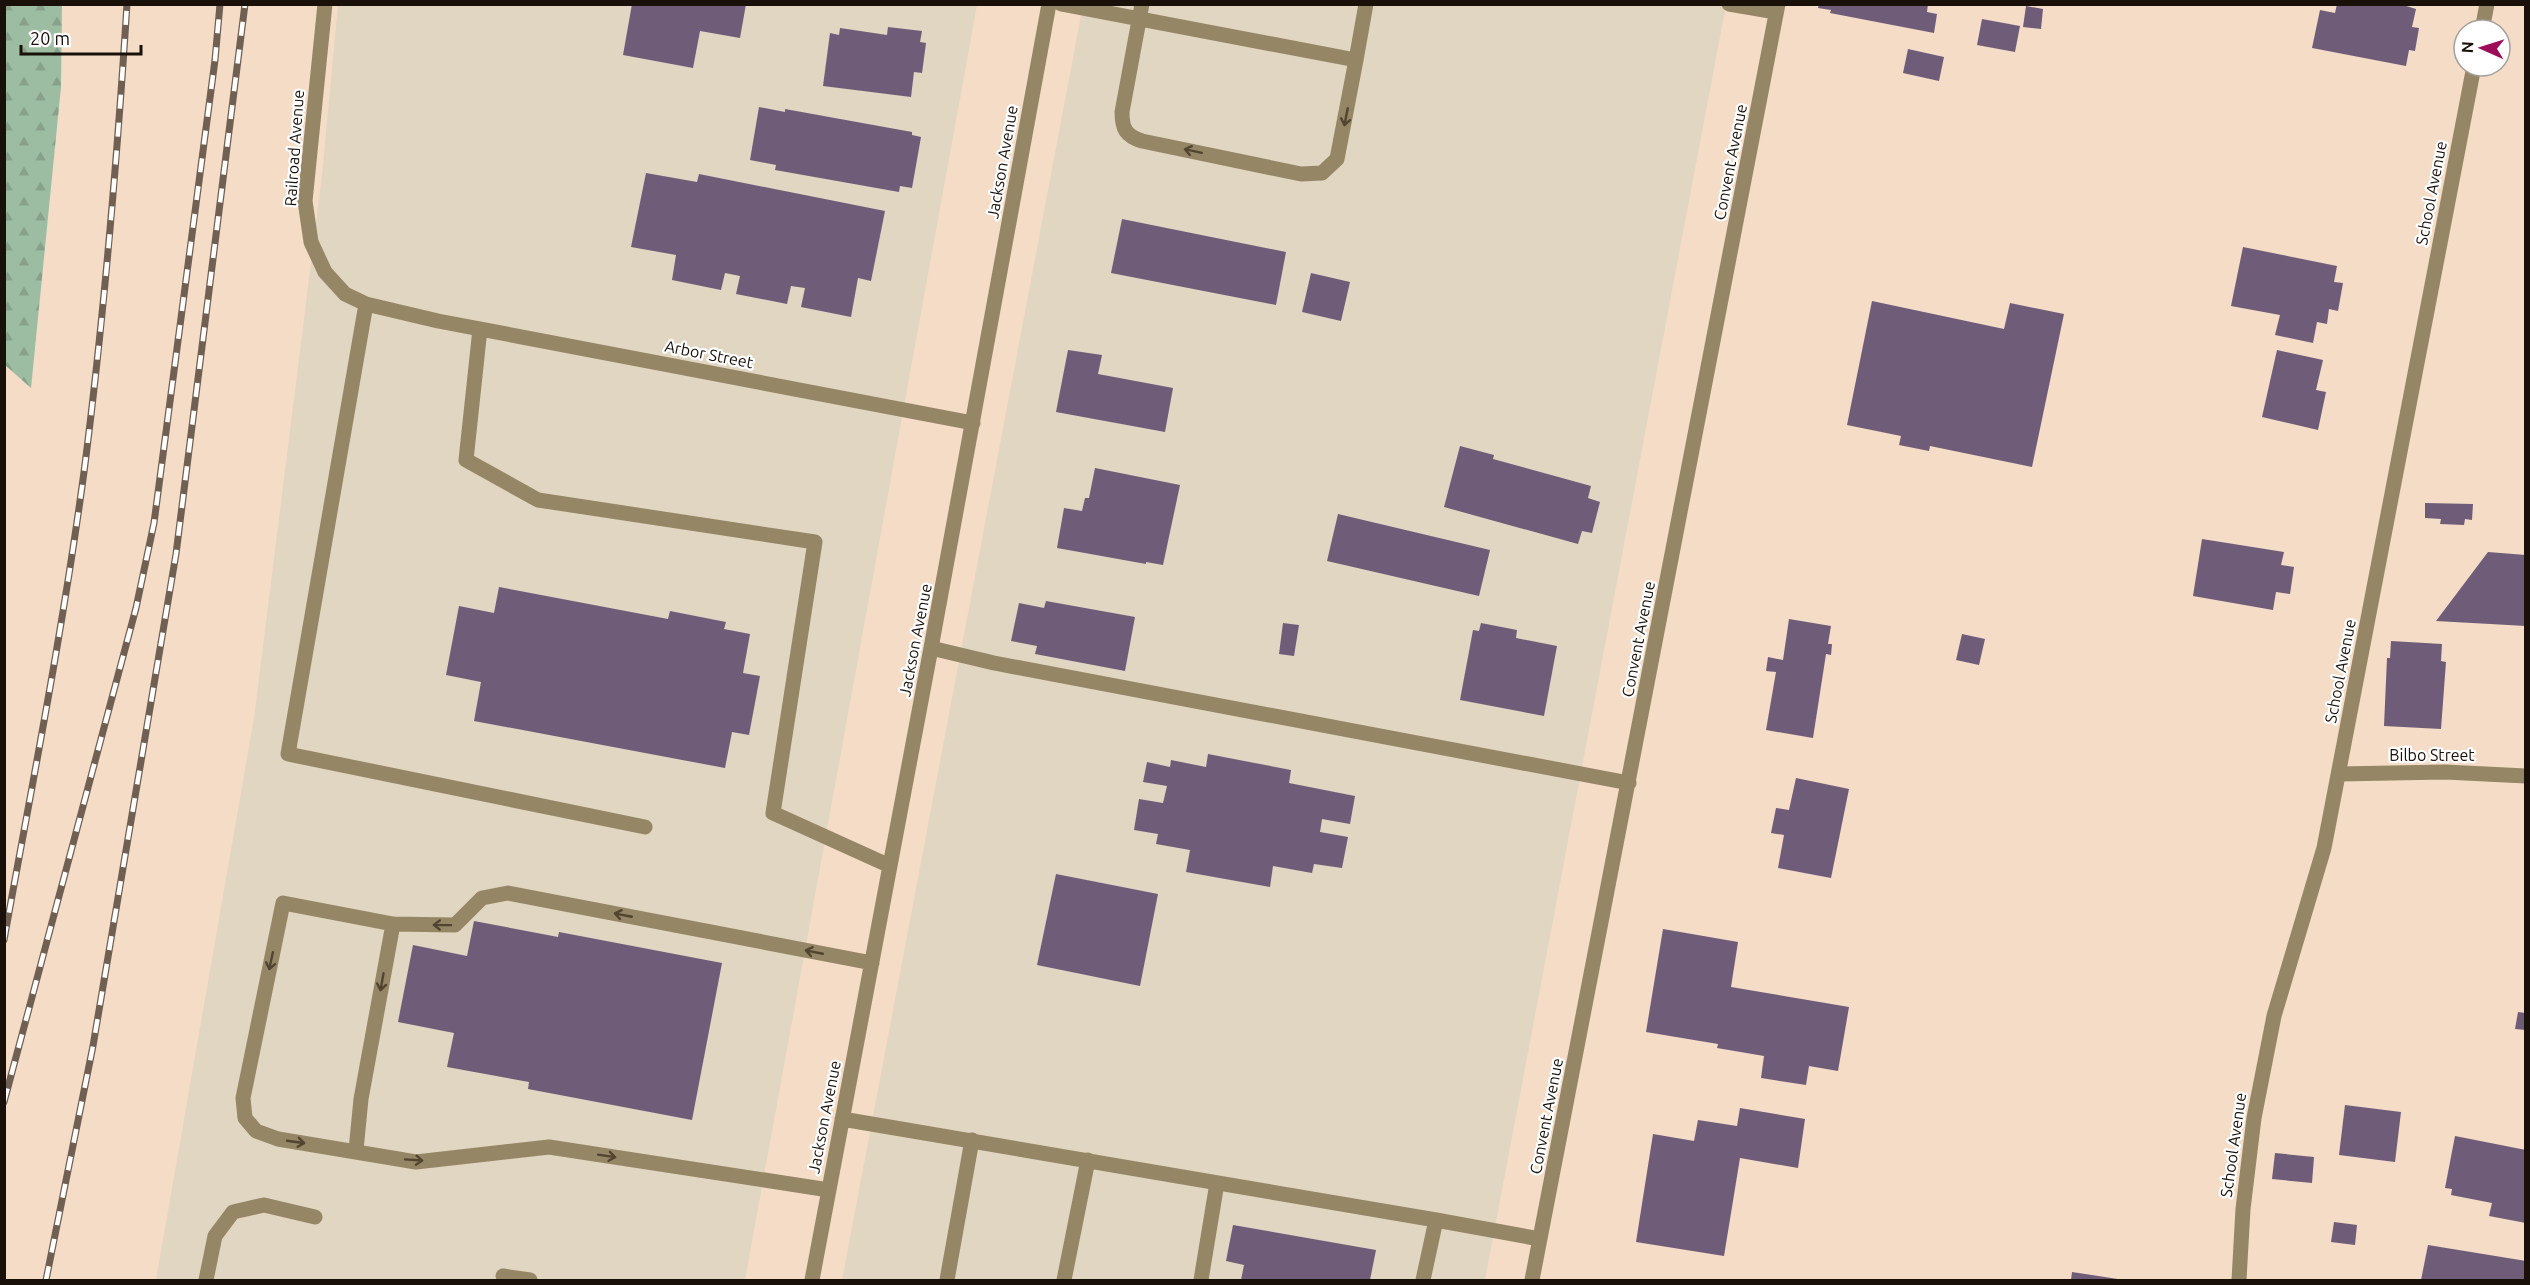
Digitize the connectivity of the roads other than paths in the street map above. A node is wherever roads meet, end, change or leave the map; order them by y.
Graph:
1 (325, 4) edge
2 (1049, 4) edge
3 (1060, 4) edge
4 (1142, 4) edge
5 (1366, 4) edge
6 (1729, 4) edge
7 (1777, 8) edge
8 (1139, 21) junction
9 (1356, 60) junction
10 (2472, 78) edge
11 (366, 304) junction
12 (438, 321) joint
13 (480, 329) junction
14 (973, 423) junction
15 (932, 648) junction
16 (2339, 774) junction
17 (2526, 776) edge
18 (1629, 783) junction
19 (645, 827) dead end
20 (890, 866) junction
21 (393, 924) junction
22 (872, 963) junction
23 (842, 1119) junction
24 (972, 1140) junction
25 (356, 1150) junction
26 (1088, 1160) junction
27 (1217, 1183) junction
28 (829, 1190) junction
29 (315, 1217) dead end
30 (1436, 1220) junction
31 (1540, 1239) junction
32 (503, 1276) dead end
33 (206, 1281) edge
34 (530, 1281) edge
35 (812, 1281) edge
36 (947, 1281) edge
37 (1064, 1281) edge
38 (1201, 1281) edge
39 (1423, 1281) edge
40 (1532, 1281) edge
41 (2239, 1281) edge

1 - 11 street, Railroad Avenue
2 - 14 street, Jackson Avenue
3 - 8 street
4 - 8 street
5 - 9 street
6 - 7 street
7 - 18 street, Convent Avenue
8 - 9 street
9 -> 8 street
10 - 16 street, School Avenue
11 - 12 street, Railroad Avenue
11 - 19 street
12 - 13 street, Arbor Street
13 - 14 street, Arbor Street
13 - 20 street
14 - 15 street, Jackson Avenue
15 - 18 street
15 - 20 street, Jackson Avenue
16 - 17 street, Bilbo Street
16 - 41 street, School Avenue
18 - 31 street, Convent Avenue
20 - 22 street, Jackson Avenue
22 -> 21 street
21 -> 25 street
21 -> 25 street
22 - 23 street, Jackson Avenue
23 - 24 street
23 - 28 street, Jackson Avenue
24 - 26 street
24 - 36 street
25 -> 28 street
26 - 27 street
26 - 37 street
27 - 30 street
27 - 38 street
28 - 35 street, Jackson Avenue
29 - 33 street
30 - 31 street
30 - 39 street
31 - 40 street, Convent Avenue
32 - 34 street

